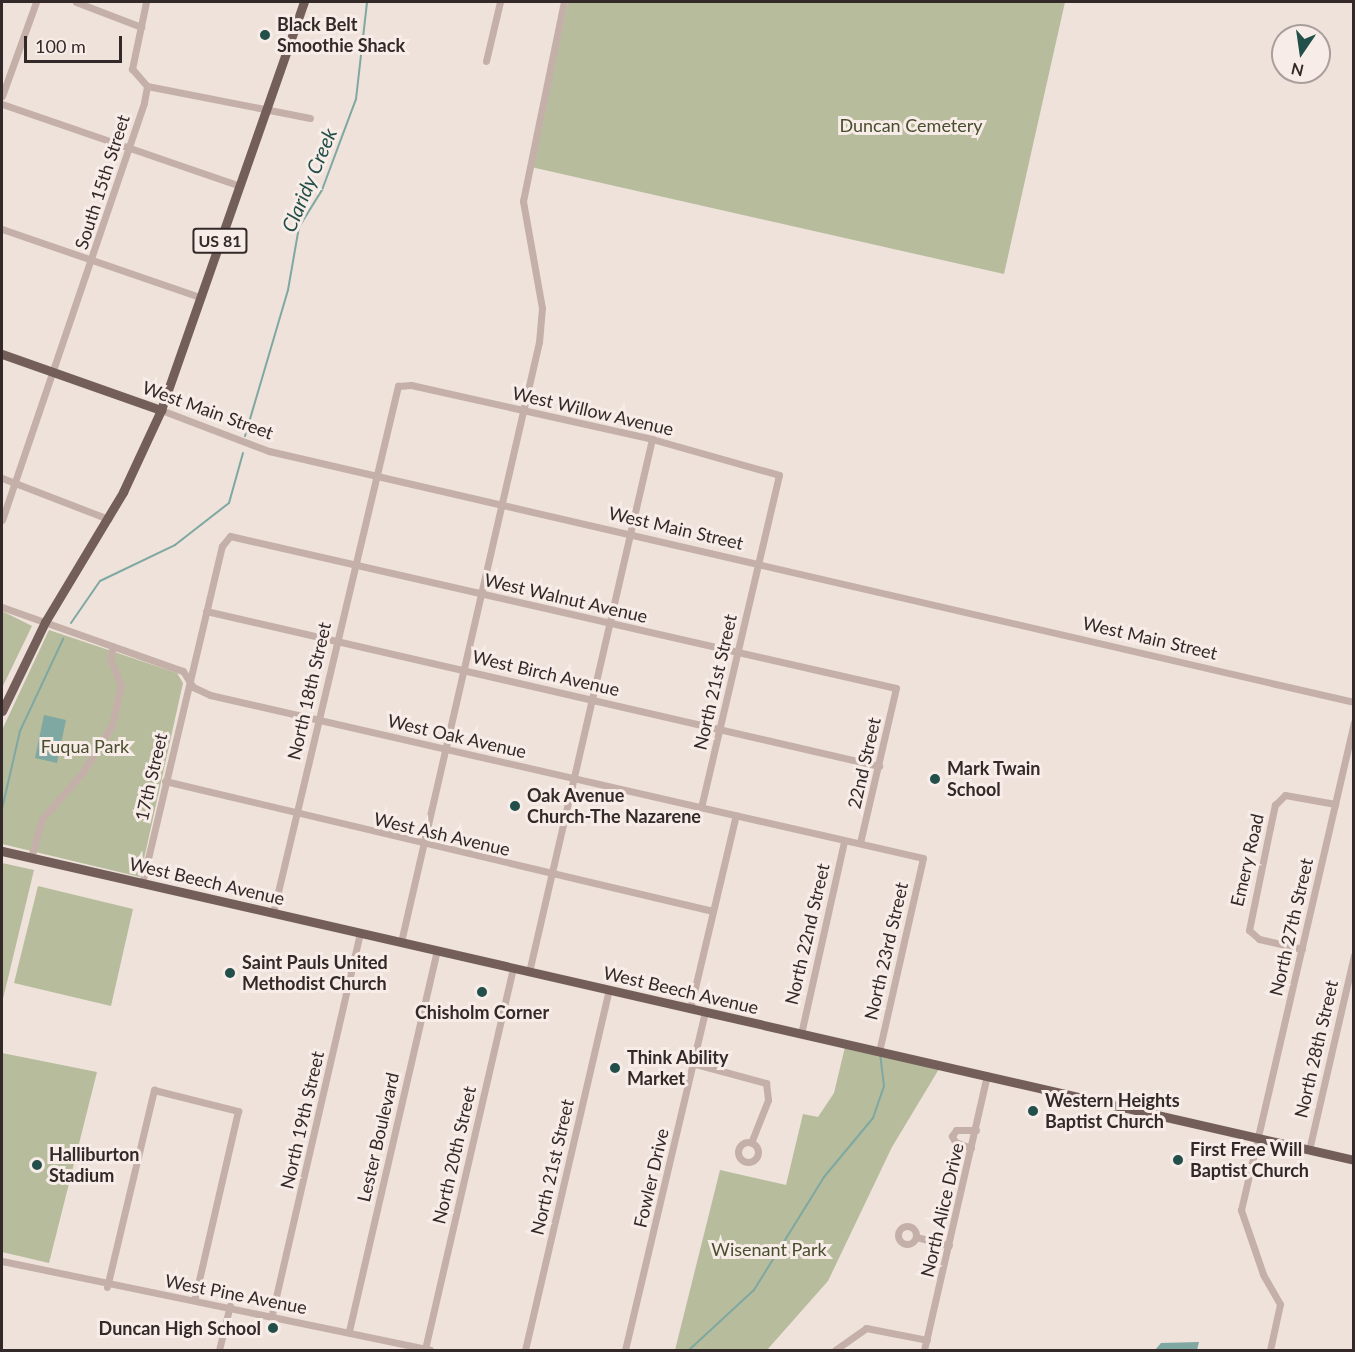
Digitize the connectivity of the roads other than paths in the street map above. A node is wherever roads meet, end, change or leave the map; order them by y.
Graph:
1 (36, 2) edge
2 (76, 2) edge
3 (146, 2) edge
4 (304, 2) edge
5 (500, 2) edge
6 (564, 2) edge
7 (141, 27) junction
8 (486, 61) dead end
9 (147, 86) junction
10 (2, 96) edge
11 (2, 104) edge
12 (265, 112) junction
13 (310, 118) dead end
14 (129, 146) junction
15 (240, 186) junction
16 (2, 229) edge
17 (92, 262) junction
18 (200, 297) junction
19 (2, 354) edge
20 (52, 372) junction
21 (398, 387) joint
22 (161, 410) junction
23 (523, 410) junction
24 (652, 439) junction
25 (373, 475) junction
26 (779, 475) joint
27 (2, 478) edge
28 (15, 483) junction
29 (501, 504) junction
30 (108, 519) junction
31 (2, 520) edge
32 (630, 534) junction
33 (230, 536) joint
34 (758, 564) junction
35 (353, 565) junction
36 (482, 595) junction
37 (2, 607) edge
38 (206, 611) junction
39 (45, 622) junction
40 (610, 623) junction
41 (336, 641) junction
42 (114, 646) junction
43 (737, 653) junction
44 (464, 670) junction
45 (189, 678) junction
46 (896, 688) joint
47 (592, 699) junction
48 (1353, 702) edge
49 (2, 711) edge
50 (318, 719) junction
51 (1353, 722) edge
52 (720, 729) junction
53 (446, 749) junction
54 (879, 766) junction
55 (573, 778) junction
56 (165, 781) junction
57 (1335, 804) junction
58 (701, 807) junction
59 (297, 815) junction
60 (736, 815) junction
61 (844, 841) junction
62 (860, 843) junction
63 (424, 845) junction
64 (2, 851) edge
65 (31, 858) junction
66 (923, 858) joint
67 (552, 875) junction
68 (142, 884) junction
69 (713, 911) junction
70 (273, 913) junction
71 (360, 933) junction
72 (401, 942) junction
73 (1302, 949) junction
74 (437, 950) junction
75 (1353, 955) edge
76 (513, 968) junction
77 (529, 972) junction
78 (609, 990) junction
79 (690, 1009) junction
80 (705, 1012) junction
81 (801, 1034) junction
82 (879, 1052) junction
83 (692, 1063) junction
84 (987, 1075) junction
85 (976, 1130) junction
86 (1257, 1138) junction
87 (751, 1143) dead end
88 (971, 1148) junction
89 (1309, 1150) junction
90 (1353, 1160) edge
91 (916, 1237) dead end
92 (949, 1245) junction
93 (2, 1261) edge
94 (108, 1287) junction
95 (195, 1297) junction
96 (230, 1305) junction
97 (272, 1314) junction
98 (349, 1331) junction
99 (927, 1340) junction
100 (219, 1350) edge
101 (428, 1350) edge
102 (525, 1350) edge
103 (625, 1350) edge
104 (835, 1350) edge
105 (924, 1350) edge
106 (1270, 1350) edge

1 - 10 street
2 - 7 street
3 - 7 street
4 - 12 main road, US 81
5 - 8 street
6 - 23 street
7 - 9 street
9 - 12 street
9 - 14 street, South 15th Street
11 - 14 street
12 - 13 street
12 - 15 main road, US 81
14 - 15 street
14 - 17 street, South 15th Street
15 - 18 main road, US 81
16 - 17 street
17 - 18 street
17 - 20 street, South 15th Street
18 - 22 main road, US 81
19 - 20 main road, West Main Street
20 - 22 main road, West Main Street
20 - 28 street, South 15th Street
21 - 23 street, West Willow Avenue
21 - 25 street, North 18th Street
22 - 25 street, West Main Street
22 - 30 main road, US 81
23 - 24 street, West Willow Avenue
23 - 29 street
24 - 26 street, West Willow Avenue
24 - 32 street
25 - 29 street, West Main Street
25 - 35 street, North 18th Street
26 - 34 street, North 21st Street
27 - 28 street
28 - 30 street
28 - 31 street, South 15th Street
29 - 32 street, West Main Street
29 - 36 street
30 - 39 main road, US 81
32 - 34 street, West Main Street
32 - 40 street
33 - 35 street, West Walnut Avenue
33 - 38 street, 17th Street
34 - 43 street, North 21st Street
34 - 48 street, West Main Street
35 - 36 street, West Walnut Avenue
35 - 41 street, North 18th Street
36 - 40 street, West Walnut Avenue
36 - 44 street
37 - 39 street, West Oak Avenue
38 - 41 street, West Birch Avenue
38 - 45 street, 17th Street
39 - 42 street, West Oak Avenue
39 - 49 main road, US 81
40 - 43 street, West Walnut Avenue
40 - 47 street
41 - 44 street, West Birch Avenue
41 - 50 street, North 18th Street
42 - 45 street, West Oak Avenue
42 - 65 street
43 - 46 street, West Walnut Avenue
43 - 52 street, North 21st Street
44 - 47 street, West Birch Avenue
44 - 53 street
45 - 50 street, West Oak Avenue
45 - 56 street, 17th Street
46 - 54 street, 22nd Street
47 - 52 street, West Birch Avenue
47 - 55 street
50 - 53 street, West Oak Avenue
50 - 59 street, North 18th Street
51 - 57 street, North 27th Street
52 - 54 street, West Birch Avenue
52 - 58 street, North 21st Street
53 - 55 street, West Oak Avenue
53 - 63 street
54 - 62 street, 22nd Street
55 - 58 street, West Oak Avenue
55 - 67 street
56 - 59 street, West Ash Avenue
56 - 68 street, 17th Street
57 - 73 street, North 27th Street
57 - 73 street, Emery Road
58 - 60 street, West Oak Avenue
59 - 63 street, West Ash Avenue
59 - 70 street, North 18th Street
60 - 61 street, West Oak Avenue
60 - 69 street
61 - 62 street, West Oak Avenue
61 - 81 street, North 22nd Street
62 - 66 street, West Oak Avenue
63 - 67 street, West Ash Avenue
63 - 72 street
64 - 65 main road, West Beech Avenue
65 - 68 main road, West Beech Avenue
66 - 82 street, North 23rd Street
67 - 69 street, West Ash Avenue
67 - 77 street
68 - 70 main road, West Beech Avenue
69 - 79 street
70 - 71 main road, West Beech Avenue
71 - 72 main road, West Beech Avenue
71 - 97 street, North 19th Street
72 - 74 main road, West Beech Avenue
73 - 86 street, North 27th Street
74 - 76 main road, West Beech Avenue
74 - 98 street, Lester Boulevard
75 - 89 street, North 28th Street
76 - 77 main road, West Beech Avenue
76 - 101 street, North 20th Street
77 - 78 main road, West Beech Avenue
78 - 79 main road, West Beech Avenue
78 - 102 street, North 21st Street
79 - 80 main road, West Beech Avenue
80 - 81 main road, West Beech Avenue
80 - 83 street, Fowler Drive
81 - 82 main road, West Beech Avenue
82 - 84 main road, West Beech Avenue
83 - 87 street
83 - 103 street, Fowler Drive
84 - 85 street, North Alice Drive
84 - 86 main road, West Beech Avenue
85 - 88 street, North Alice Drive
85 - 88 street
86 - 89 main road, West Beech Avenue
86 - 106 street, North 27th Street
88 - 92 street, North Alice Drive
89 - 90 main road, West Beech Avenue
91 - 92 street
92 - 99 street, North Alice Drive
93 - 94 street, West Pine Avenue
94 - 95 street, West Pine Avenue
94 - 95 street
95 - 96 street, West Pine Avenue
96 - 97 street, West Pine Avenue
96 - 100 street
97 - 98 street, West Pine Avenue
98 - 101 street, West Pine Avenue
99 - 104 street
99 - 105 street, North Alice Drive

